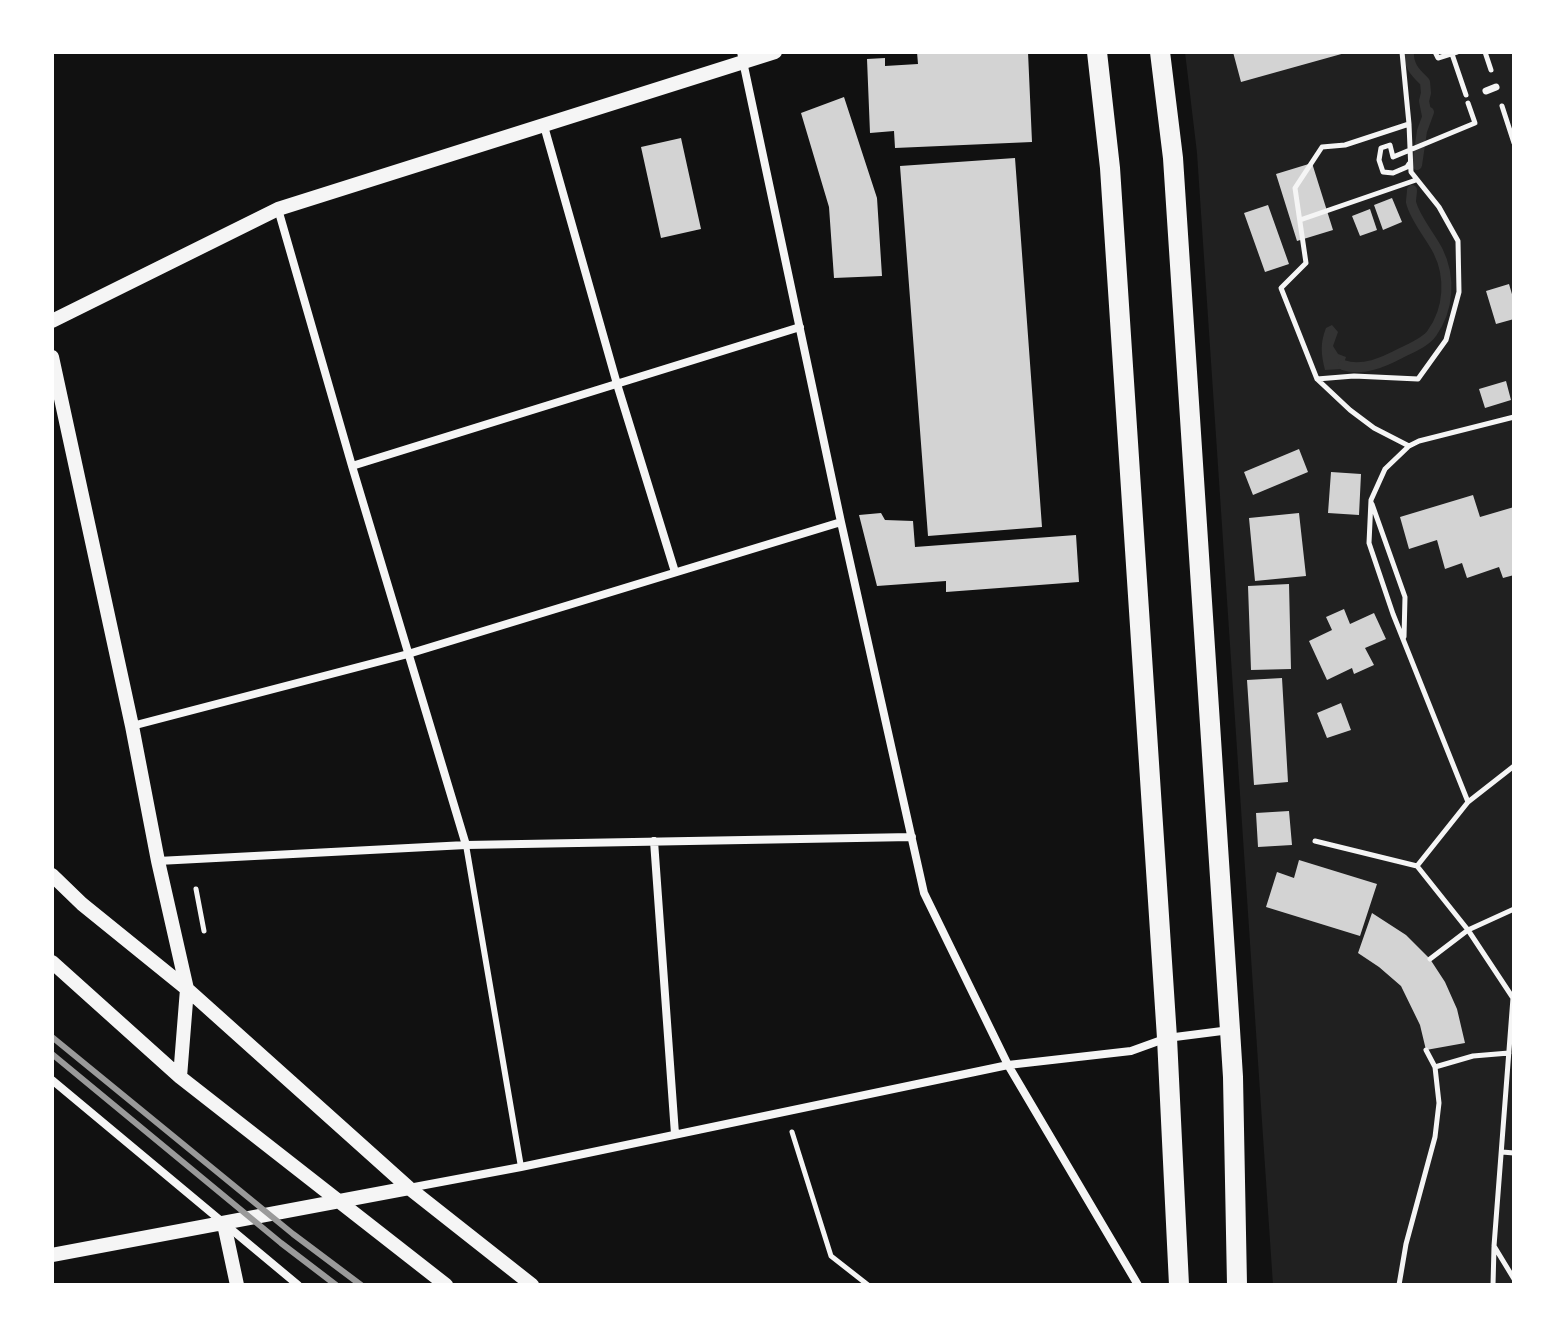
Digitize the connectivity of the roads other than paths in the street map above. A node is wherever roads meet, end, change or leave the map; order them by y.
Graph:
1 (775, 52) edge
2 (1097, 52) edge
3 (1160, 52) edge
4 (742, 58) edge
5 (1496, 87) dead end
6 (1486, 91) dead end
7 (544, 126) junction
8 (278, 209) junction
9 (52, 321) edge
10 (800, 327) junction
11 (52, 357) edge
12 (617, 384) junction
13 (352, 466) junction
14 (841, 522) junction
15 (675, 572) junction
16 (408, 654) junction
17 (132, 726) junction
18 (912, 837) junction
19 (654, 841) junction
20 (466, 845) junction
21 (158, 861) junction
22 (52, 875) edge
23 (52, 962) edge
24 (187, 989) junction
25 (1230, 1030) junction
26 (1167, 1038) junction
27 (1008, 1065) junction
28 (180, 1077) junction
29 (52, 1080) edge
30 (675, 1134) junction
31 (521, 1167) junction
32 (409, 1188) junction
33 (339, 1200) junction
34 (224, 1224) junction
35 (52, 1255) edge
36 (1234, 1284) edge
37 (237, 1285) edge
38 (298, 1285) edge
39 (446, 1285) edge
40 (532, 1285) edge
41 (1138, 1285) edge
42 (1179, 1285) edge

1 - 4 street
2 - 26 main road
3 - 25 main road
4 - 7 street
4 - 10 street
5 - 6 street
7 - 8 street
7 - 12 street
8 - 9 street
8 - 13 street
10 - 12 street
10 - 14 street
11 - 17 street
12 - 13 street
12 - 15 street
13 - 16 street
14 - 15 street
14 - 18 street
15 - 16 street
16 - 17 street
16 - 20 street
17 - 21 street
18 - 19 street
18 - 27 street
19 - 20 street
19 - 30 street
20 - 21 street
20 - 31 lane
21 - 24 street
22 - 24 street
23 - 28 street
24 - 28 street
24 - 32 street
25 - 26 street
25 - 36 main road
26 - 27 street
26 - 42 main road
27 - 30 street
27 - 41 street
28 - 33 street
29 - 34 street
30 - 31 street
31 - 32 street
32 - 33 street
32 - 40 street
33 - 34 street
33 - 39 street
34 - 35 street
34 - 37 street
34 - 38 street

